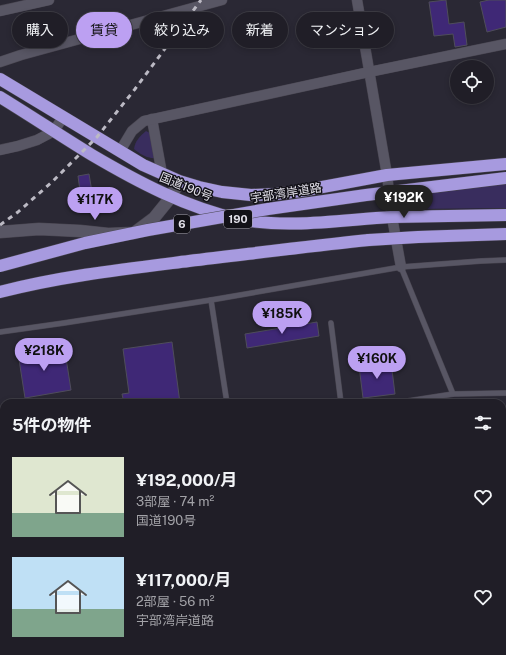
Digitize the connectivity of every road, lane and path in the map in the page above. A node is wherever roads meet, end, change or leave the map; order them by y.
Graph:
1 (49, 0) edge
2 (222, 0) edge
3 (357, 0) edge
4 (0, 11) edge
5 (506, 44) edge
6 (0, 62) edge
7 (369, 72) junction
8 (0, 79) edge
9 (0, 97) edge
10 (63, 117) junction
11 (152, 119) junction
12 (54, 131) junction
13 (0, 150) edge
14 (120, 151) junction
15 (506, 164) edge
16 (162, 174) junction
17 (386, 176) junction
18 (506, 178) edge
19 (179, 181) junction
20 (171, 197) junction
21 (506, 215) edge
22 (392, 217) junction
23 (0, 232) edge
24 (506, 234) edge
25 (506, 260) edge
26 (0, 266) edge
27 (401, 266) junction
28 (0, 292) edge
29 (211, 300) junction
30 (331, 323) dead end
31 (0, 332) edge
32 (506, 393) edge
33 (453, 394) junction
34 (226, 399) edge
35 (340, 399) edge
36 (421, 399) edge

1 - 4 street
2 - 6 street
3 - 7 street
5 - 7 street
7 - 11 street
7 - 17 street
8 - 10 highway, 国道190号 / 190
9 - 12 highway, 国道190号 / 190
10 - 12 street
10 - 14 highway, 国道190号 / 190
11 - 14 street
11 - 16 street
12 - 13 street
12 - 20 highway, 国道190号 / 190
14 - 16 highway, 国道190号 / 190
15 - 17 highway, 国道190号 / 190
16 - 19 highway, 国道190号 / 190
17 - 19 highway, 国道190号 / 190
17 - 22 street
18 - 26 highway, 宇部湾岸道路 / 6, bridge
19 - 20 street
20 - 22 highway, 国道190号 / 190
20 - 23 street
21 - 22 highway, 国道190号 / 190
22 - 27 street
24 - 28 highway, bridge
25 - 27 lane
27 - 29 lane
27 - 33 lane
29 - 31 lane
29 - 34 lane
30 - 35 lane
32 - 33 lane
33 - 36 lane

